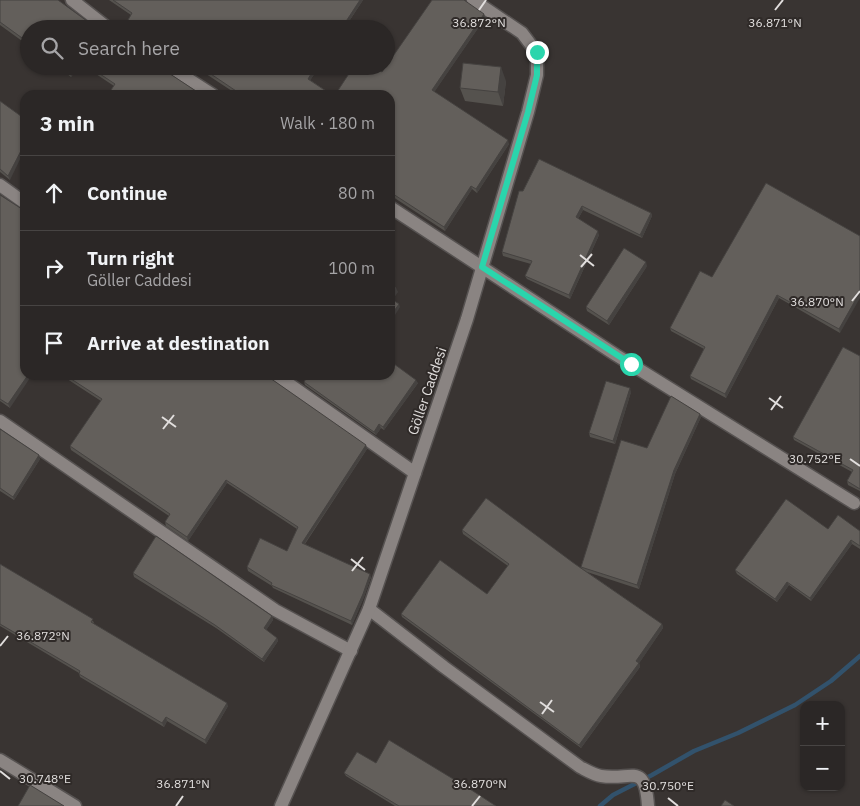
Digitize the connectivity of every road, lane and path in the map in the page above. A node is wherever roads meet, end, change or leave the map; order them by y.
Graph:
1 (72, 0) edge
2 (473, 0) edge
3 (98, 20) edge
4 (182, 75) edge
5 (205, 90) edge
6 (0, 185) edge
7 (20, 199) edge
8 (395, 210) edge
9 (482, 267) junction
10 (283, 380) edge
11 (0, 422) edge
12 (415, 473) junction
13 (854, 503) dead end
14 (369, 610) junction
15 (351, 650) junction
16 (0, 760) edge
17 (75, 806) edge
18 (281, 806) edge
19 (648, 806) edge

1 - 3 street
2 - 9 street, Göller Caddesi
4 - 5 street
6 - 7 street
8 - 9 street
9 - 12 street, Göller Caddesi
9 - 13 street
10 - 12 street
11 - 15 street
12 - 14 street, Göller Caddesi
14 - 15 street, Göller Caddesi
14 - 19 street
15 - 18 street, Göller Caddesi
16 - 17 street

